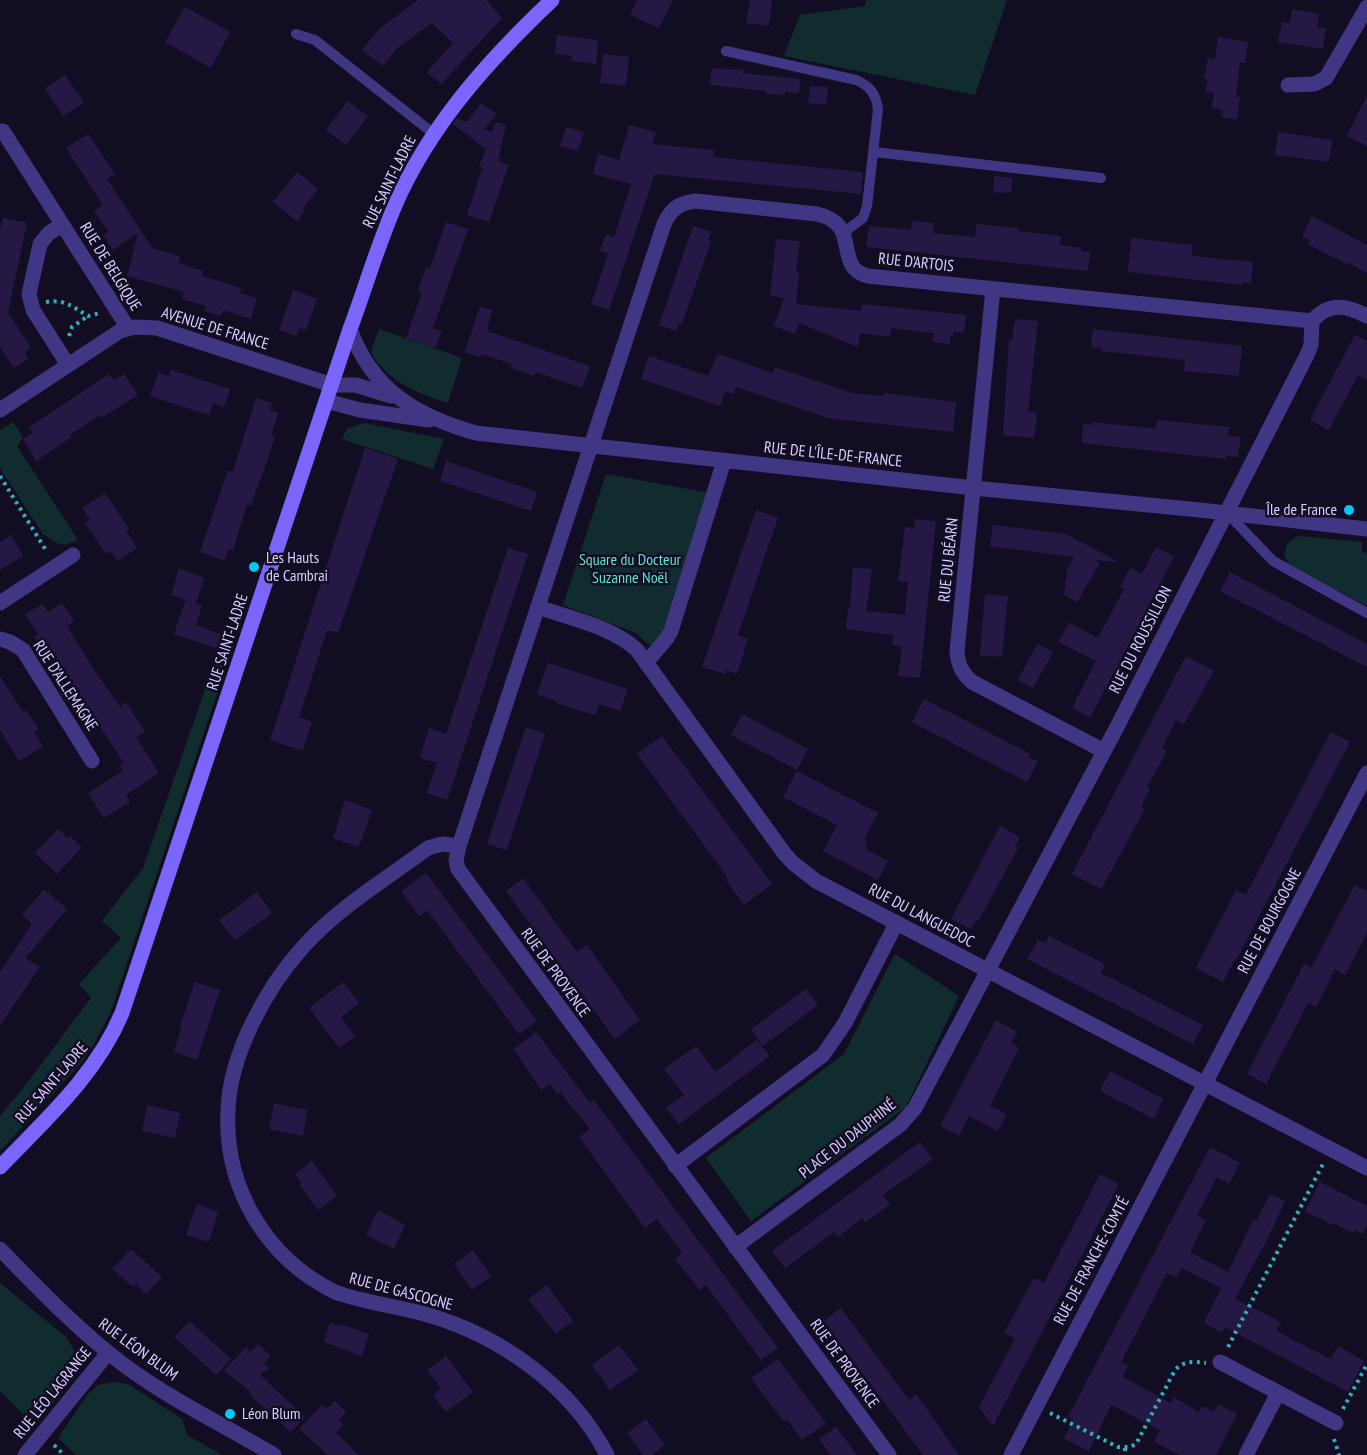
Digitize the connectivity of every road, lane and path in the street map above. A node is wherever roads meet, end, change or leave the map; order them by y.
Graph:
1 (552, 0) edge
2 (1367, 7) edge
3 (296, 34) dead end
4 (726, 51) dead end
5 (1288, 85) dead end
6 (3, 131) dead end
7 (434, 134) junction
8 (874, 152) junction
9 (1101, 178) dead end
10 (62, 225) junction
11 (843, 233) junction
12 (993, 289) junction
13 (30, 304) junction
14 (115, 308) junction
15 (88, 316) junction
16 (1367, 316) edge
17 (1312, 321) junction
18 (128, 328) junction
19 (350, 329) junction
20 (67, 363) junction
21 (332, 385) junction
22 (402, 400) junction
23 (326, 401) junction
24 (0, 410) edge
25 (438, 421) junction
26 (592, 447) junction
27 (724, 461) junction
28 (0, 476) edge
29 (974, 488) junction
30 (1227, 513) junction
31 (1367, 528) edge
32 (73, 555) dead end
33 (56, 566) junction
34 (0, 603) edge
35 (538, 607) junction
36 (1367, 613) edge
37 (0, 639) edge
38 (646, 663) junction
39 (1104, 751) junction
40 (92, 761) dead end
41 (1367, 773) edge
42 (459, 846) junction
43 (896, 924) junction
44 (987, 971) junction
45 (1205, 1085) junction
46 (1331, 1149) junction
47 (675, 1166) junction
48 (0, 1167) edge
49 (1367, 1168) edge
50 (735, 1247) junction
51 (0, 1249) edge
52 (108, 1353) junction
53 (1220, 1362) junction
54 (1367, 1364) edge
55 (1278, 1393) junction
56 (1036, 1406) junction
57 (1336, 1424) joint
58 (1125, 1448) junction
59 (25, 1455) edge
60 (274, 1455) edge
61 (607, 1455) edge
62 (889, 1455) edge
63 (1011, 1455) edge
64 (1125, 1455) edge
65 (1246, 1455) edge

1 - 7 street, RUE SAINT-LADRE
2 - 5 street
3 - 7 lane
4 - 8 lane
6 - 10 street, RUE DE BELGIQUE
7 - 19 street, RUE SAINT-LADRE
8 - 9 lane
8 - 11 lane
10 - 13 street, RUE DE BELGIQUE
10 - 14 street, RUE DE BELGIQUE
11 - 12 street, RUE D'ARTOIS
11 - 26 street
12 - 17 street, RUE D'ARTOIS
12 - 29 street, RUE DU BÉARN
13 - 15 path
13 - 20 street
14 - 15 path
14 - 18 street, RUE DE BELGIQUE
15 - 20 path
16 - 17 street
17 - 30 street, RUE DU ROUSSILLON
18 - 20 street
18 - 21 street, AVENUE DE FRANCE
19 - 21 street, RUE SAINT-LADRE
19 - 22 street, RUE DE L'ÎLE-DE-FRANCE
20 - 24 street
21 - 22 street, RUE DE L'ÎLE-DE-FRANCE
21 - 23 street, RUE SAINT-LADRE
22 - 25 street, RUE DE L'ÎLE-DE-FRANCE
23 - 25 street, RUE DE L'ÎLE-DE-FRANCE
23 - 48 street, RUE SAINT-LADRE
25 - 26 street, RUE DE L'ÎLE-DE-FRANCE
26 - 27 street, RUE DE L'ÎLE-DE-FRANCE
26 - 35 street, RUE DE PROVENCE
27 - 29 street, RUE DE L'ÎLE-DE-FRANCE
27 - 38 street
28 - 33 path
29 - 30 street, RUE DE L'ÎLE-DE-FRANCE
29 - 39 street, RUE DU BÉARN
30 - 31 street, RUE DE L'ÎLE-DE-FRANCE
30 - 36 lane
30 - 39 street, RUE DU ROUSSILLON
32 - 33 street
33 - 34 street
35 - 38 street, RUE DU LANGUEDOC
35 - 42 street, RUE DE PROVENCE
37 - 40 street, RUE D'ALLEMAGNE
38 - 43 street, RUE DU LANGUEDOC
39 - 44 street, RUE DU ROUSSILLON
41 - 45 street, RUE DE BOURGOGNE
42 - 47 street, RUE DE PROVENCE
42 - 61 street, RUE DE GASCOGNE
43 - 44 street, RUE DU LANGUEDOC
43 - 47 street
44 - 45 street, RUE DU LANGUEDOC
44 - 50 street, PLACE DU DAUPHINÉ
45 - 46 street, RUE DU LANGUEDOC
45 - 56 street, RUE DE FRANCHE-COMTÉ
46 - 49 street, RUE DU LANGUEDOC
46 - 53 path
47 - 50 street, RUE DE PROVENCE
50 - 62 street, RUE DE PROVENCE
51 - 52 street, RUE LÉON BLUM
52 - 59 street, RUE LÉO LAGRANGE
52 - 60 street, RUE LÉON BLUM
53 - 55 street
53 - 58 path
54 - 57 path
55 - 57 street
55 - 65 street
56 - 58 path
56 - 63 street, RUE DE FRANCHE-COMTÉ
58 - 64 path

